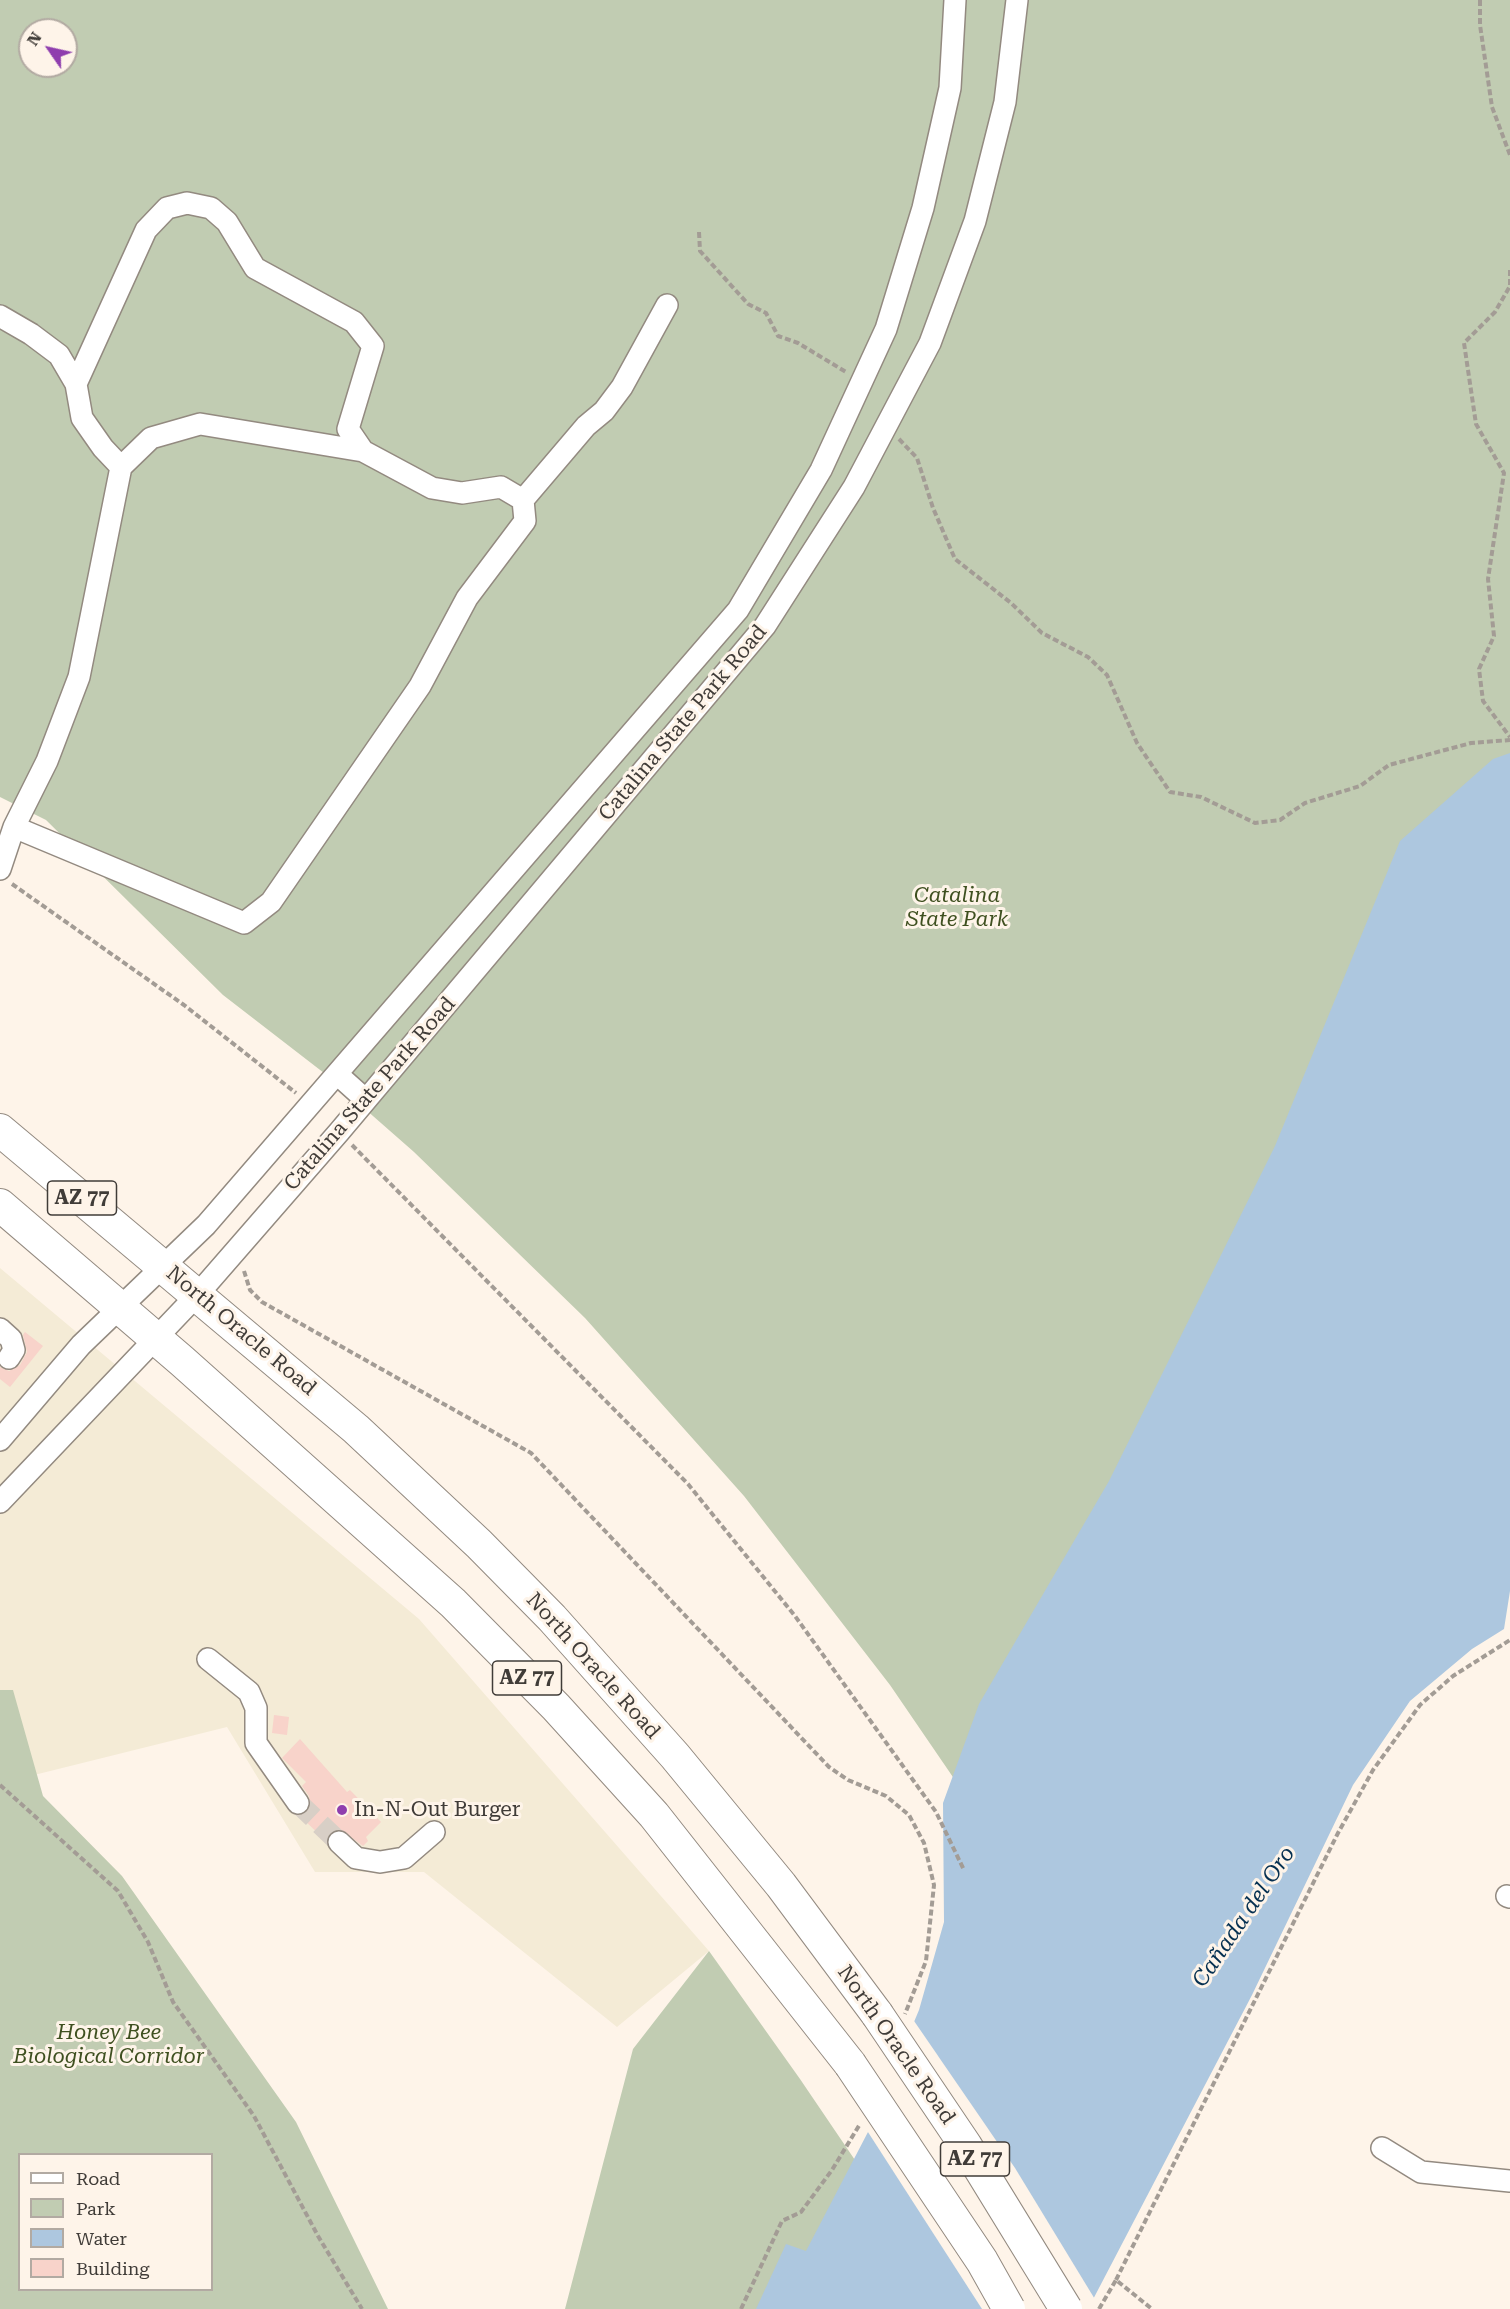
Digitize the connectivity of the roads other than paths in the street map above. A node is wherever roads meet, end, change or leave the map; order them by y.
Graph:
1 (955, 0) edge
2 (1017, 0) edge
3 (667, 305) dead end
4 (0, 316) edge
5 (76, 384) junction
6 (363, 451) junction
7 (121, 467) junction
8 (523, 500) junction
9 (14, 827) junction
10 (4, 876) edge
11 (336, 1074) junction
12 (366, 1100) junction
13 (0, 1130) edge
14 (0, 1205) edge
15 (164, 1266) junction
16 (198, 1294) junction
17 (121, 1307) junction
18 (0, 1329) edge
19 (156, 1338) junction
20 (9, 1358) dead end
21 (0, 1440) edge
22 (0, 1502) edge
23 (208, 1659) dead end
24 (298, 1803) tunnel mouth
25 (434, 1832) dead end
26 (339, 1842) tunnel mouth
27 (1382, 2148) dead end
28 (1510, 2181) edge
29 (1009, 2309) edge
30 (1066, 2309) edge

1 - 11 street, Catalina State Park Road
2 - 12 street, Catalina State Park Road
3 - 8 street
4 - 5 street
5 - 6 street
5 - 7 street
6 - 7 street
6 - 8 street
7 - 9 street
8 - 9 street
9 - 10 street
11 - 12 street
11 - 15 street, Catalina State Park Road
12 - 16 street, Catalina State Park Road
13 - 15 highway, North Oracle Road / AZ 77
14 - 17 highway, AZ 77
15 - 16 highway, North Oracle Road / AZ 77
15 - 17 street, Catalina State Park Road
16 - 19 street, Catalina State Park Road
16 - 30 highway, North Oracle Road / AZ 77, bridge
17 - 19 highway, AZ 77
17 - 21 street, Catalina State Park Road
18 - 20 street
19 - 22 street, Catalina State Park Road
19 - 29 highway, AZ 77, bridge
23 - 24 street
25 - 26 street
27 - 28 street

